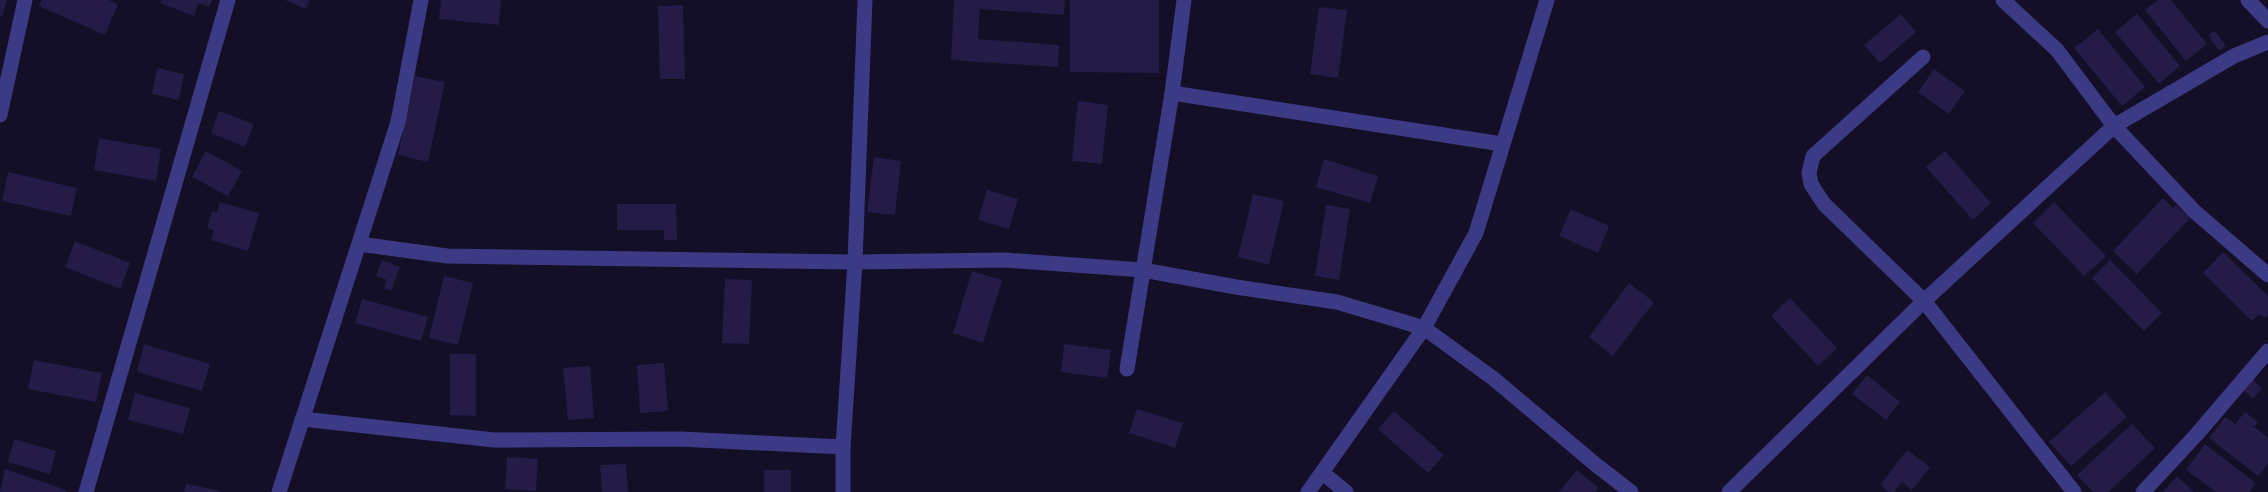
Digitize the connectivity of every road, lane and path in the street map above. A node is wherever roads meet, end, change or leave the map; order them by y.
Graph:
1 (25, 0) edge
2 (228, 0) edge
3 (421, 0) edge
4 (864, 0) edge
5 (1184, 0) edge
6 (1546, 0) edge
7 (2003, 0) edge
8 (2248, 0) edge
9 (2268, 21) edge
10 (2268, 42) edge
11 (1923, 57) dead end
12 (1172, 93) junction
13 (0, 115) edge
14 (2114, 126) junction
15 (1502, 144) junction
16 (359, 244) junction
17 (855, 262) junction
18 (1143, 270) junction
19 (2268, 275) edge
20 (1924, 301) junction
21 (1425, 328) junction
22 (2268, 351) edge
23 (1127, 369) dead end
24 (302, 419) junction
25 (843, 447) junction
26 (1323, 473) junction
27 (2068, 490) edge
28 (86, 492) edge
29 (279, 492) edge
30 (843, 492) edge
31 (1308, 492) edge
32 (1346, 492) edge
33 (1631, 492) edge
34 (1729, 492) edge
35 (2143, 492) edge

1 - 13 street
2 - 28 street
3 - 16 street
4 - 17 street
5 - 12 street
6 - 15 street
7 - 14 street
8 - 9 street
10 - 14 street
11 - 20 street
12 - 15 street
12 - 18 street
14 - 19 street
14 - 20 street
15 - 21 street
16 - 17 street
16 - 24 street
17 - 18 street
17 - 25 street
18 - 21 street
18 - 23 street
20 - 27 street
20 - 34 street
21 - 26 street
21 - 33 street
22 - 35 street
24 - 25 street
24 - 29 street
25 - 30 street
26 - 31 street
26 - 32 street

